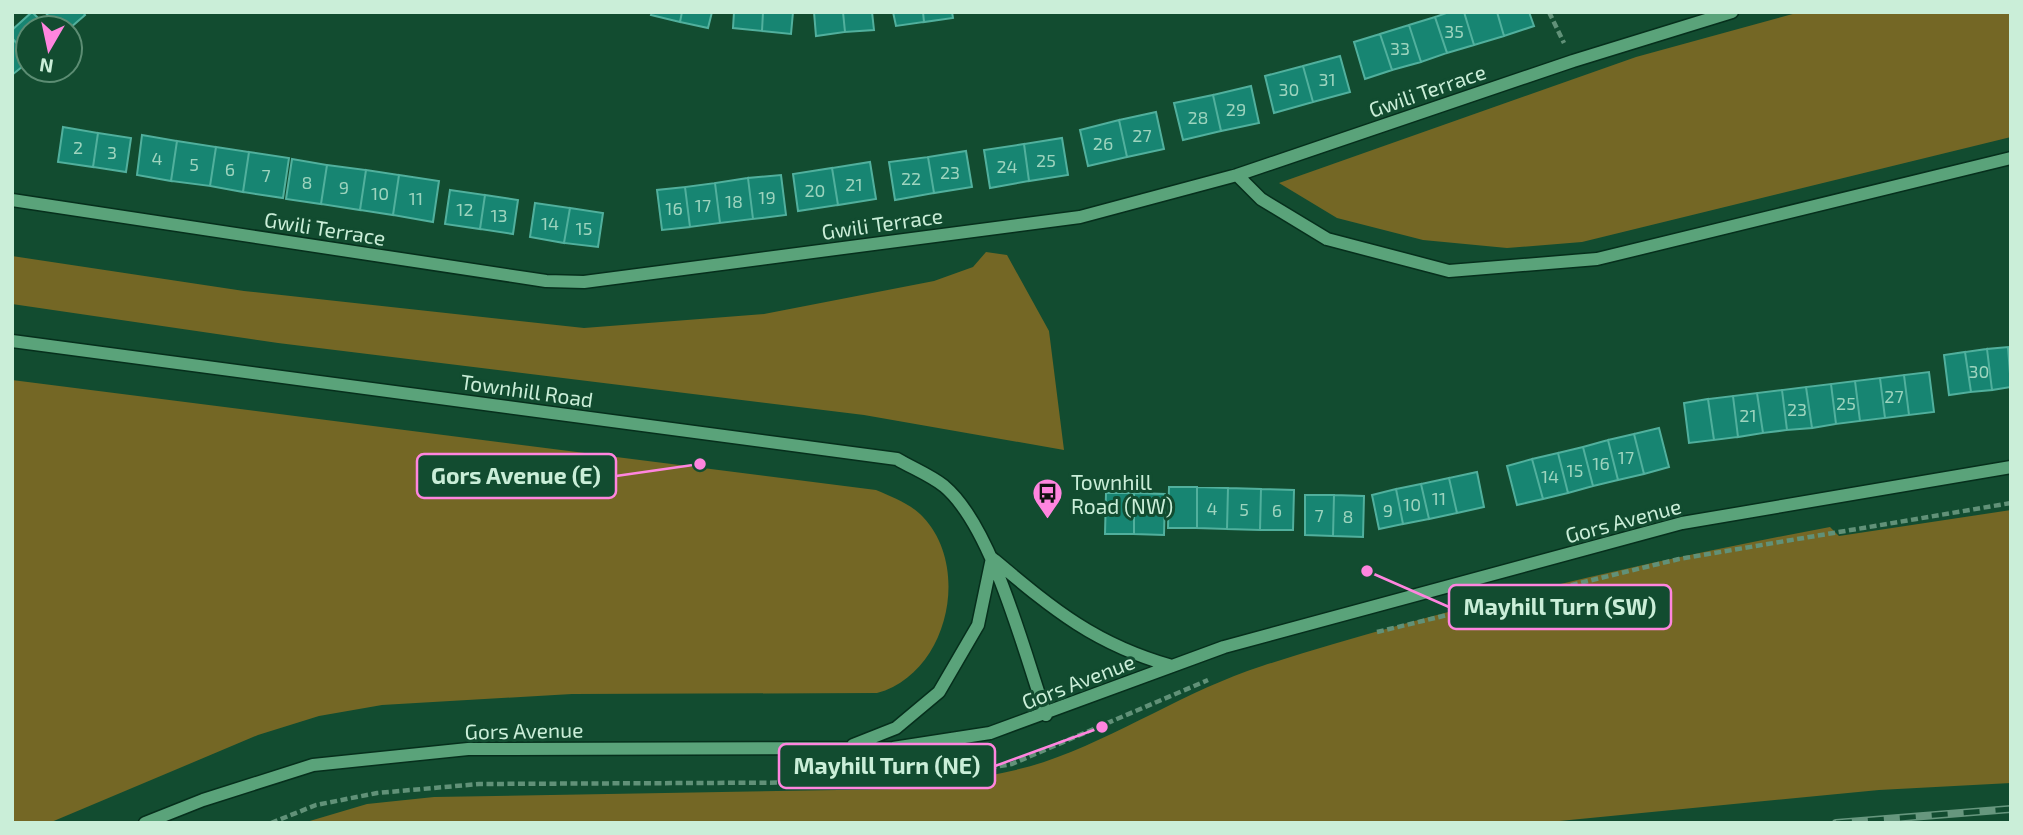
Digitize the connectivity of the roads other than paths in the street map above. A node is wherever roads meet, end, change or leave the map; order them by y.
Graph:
1 (1732, 12) edge
2 (2011, 158) edge
3 (1237, 175) junction
4 (12, 200) edge
5 (12, 341) edge
6 (2011, 467) edge
7 (992, 558) junction
8 (1172, 666) junction
9 (1046, 715) junction
10 (845, 748) junction
11 (145, 823) edge

1 - 3 street, Gwili Terrace
2 - 3 street
3 - 4 street, Gwili Terrace
5 - 7 street, Townhill Road
6 - 8 street, Gors Avenue
7 - 8 street, Townhill Road
7 - 9 street, Townhill Road
7 - 10 street
8 - 9 street, Gors Avenue
9 - 10 street, Gors Avenue
10 - 11 street, Gors Avenue

